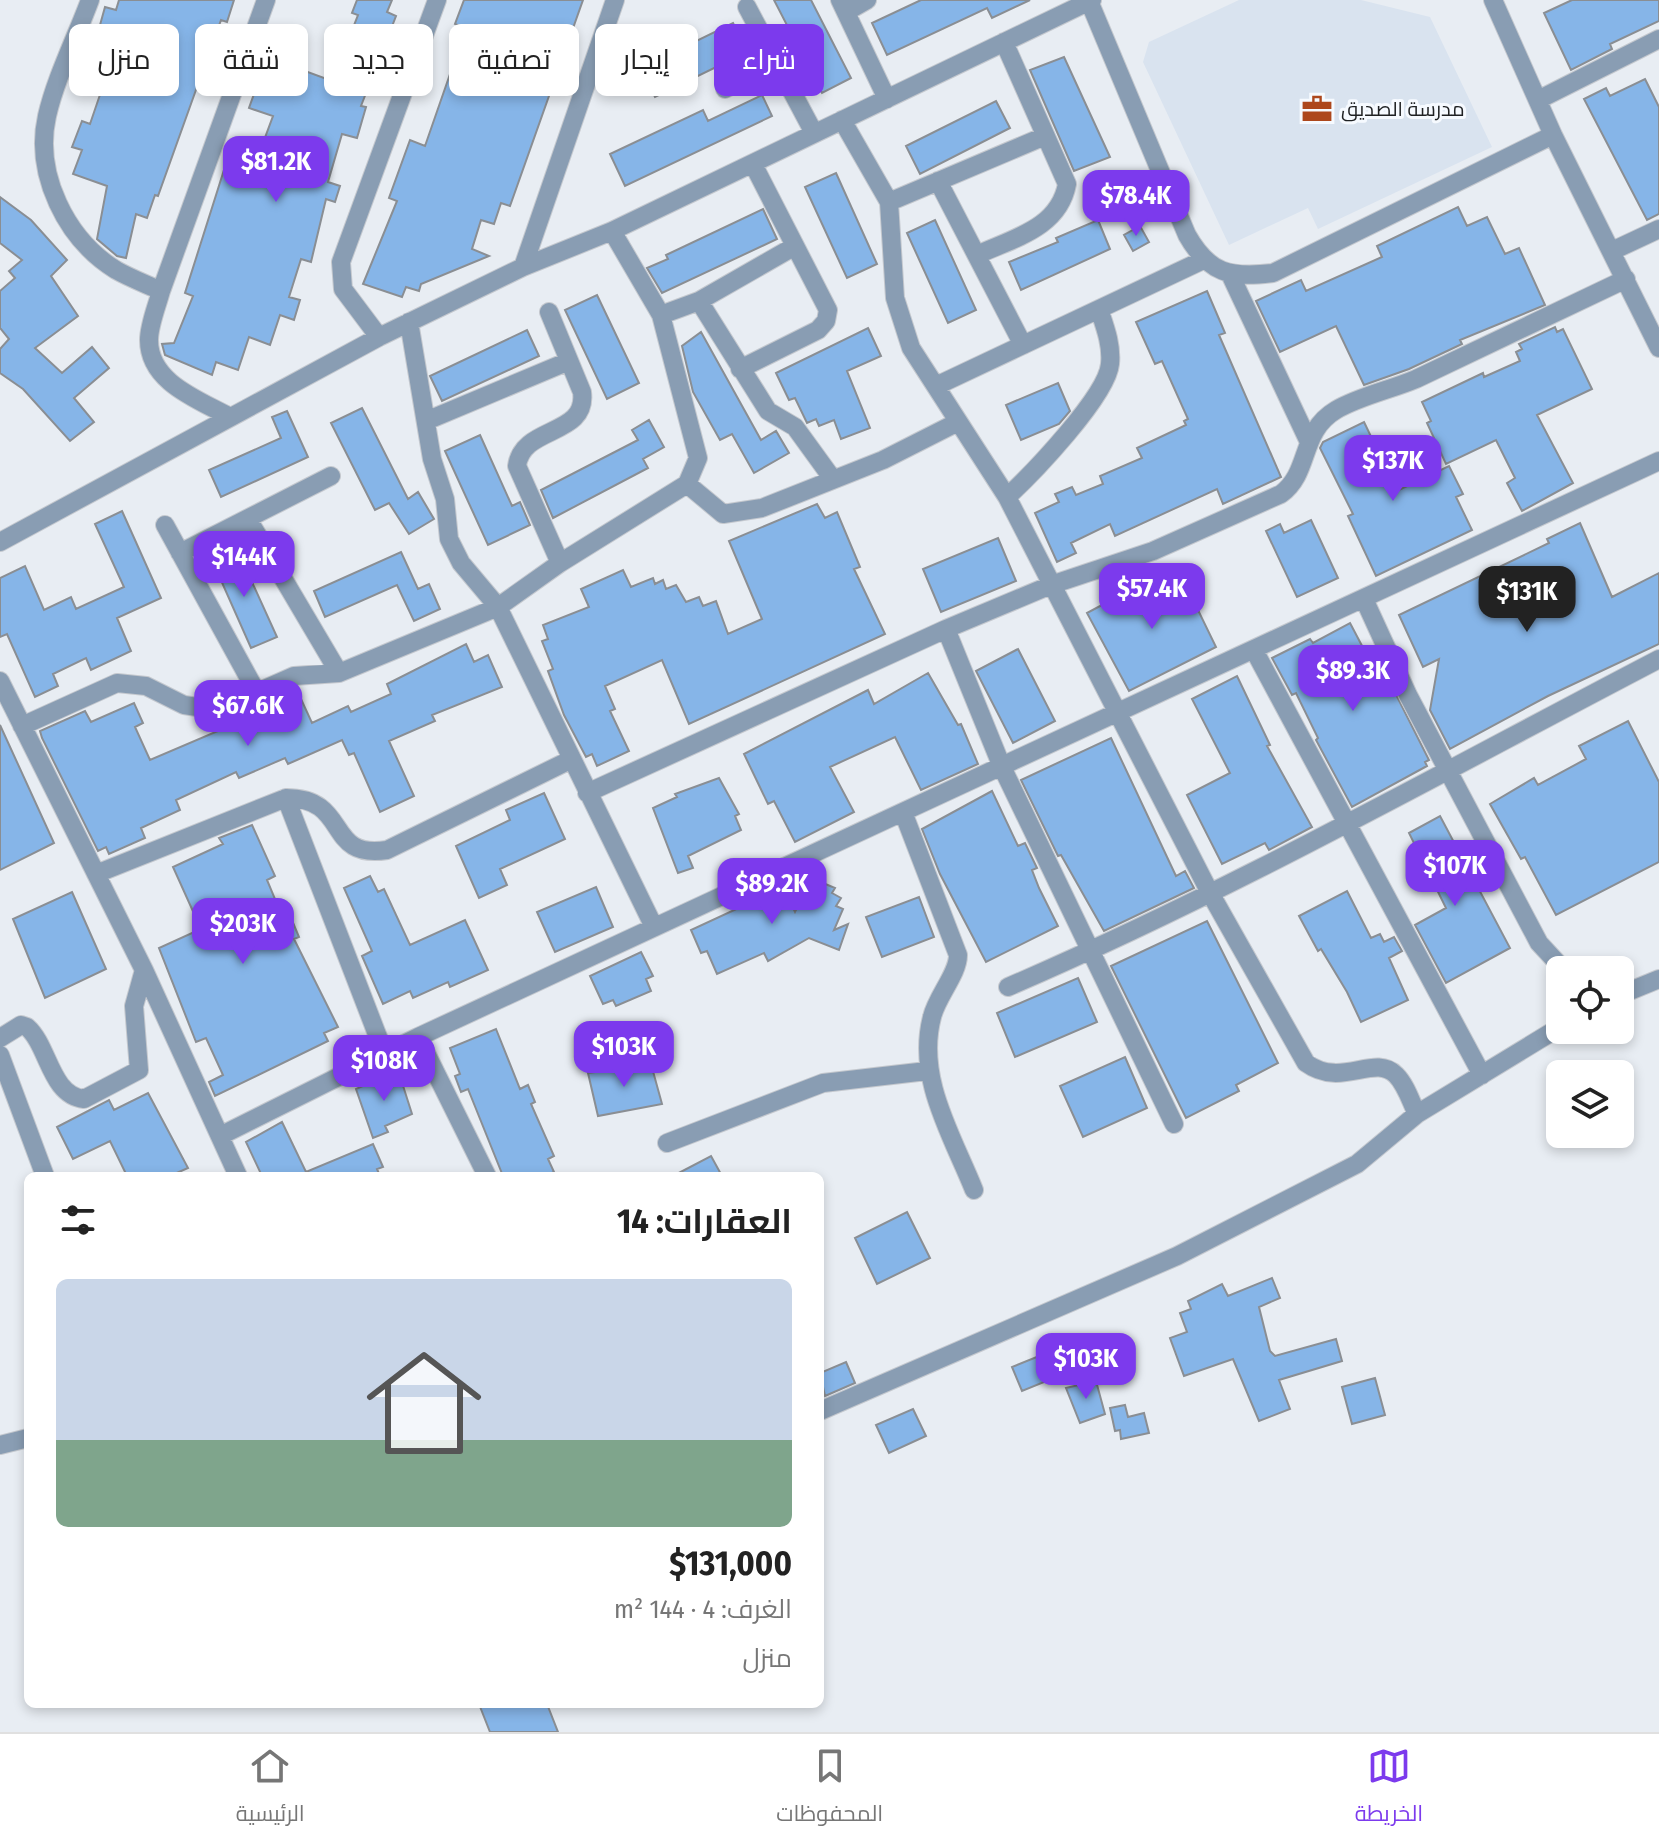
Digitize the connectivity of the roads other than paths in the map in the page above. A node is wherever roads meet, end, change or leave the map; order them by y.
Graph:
1 (90, 0) edge
2 (266, 0) edge
3 (437, 0) edge
4 (615, 0) edge
5 (867, 0) edge
6 (1493, 0) edge
7 (1091, 1) edge
8 (843, 6) edge
9 (747, 7) dead end
10 (756, 24) edge
11 (1659, 39) edge
12 (1004, 42) junction
13 (795, 96) edge
14 (887, 99) junction
15 (1538, 100) junction
16 (842, 120) junction
17 (814, 133) junction
18 (1553, 135) junction
19 (1045, 136) junction
20 (753, 164) junction
21 (938, 181) junction
22 (889, 202) junction
23 (1659, 229) edge
24 (612, 231) junction
25 (795, 246) junction
26 (1612, 251) junction
27 (977, 255) junction
28 (1201, 261) junction
29 (523, 267) junction
30 (1230, 274) junction
31 (1626, 279) junction
32 (161, 291) junction
33 (699, 301) junction
34 (1099, 309) junction
35 (549, 312) dead end
36 (661, 315) junction
37 (409, 322) junction
38 (379, 337) junction
39 (1657, 339) edge
40 (1023, 345) junction
41 (569, 361) junction
42 (740, 369) junction
43 (936, 386) junction
44 (228, 416) junction
45 (426, 421) junction
46 (958, 422) junction
47 (1308, 440) junction
48 (1659, 461) edge
49 (331, 476) dead end
50 (832, 478) junction
51 (687, 484) junction
52 (1007, 497) junction
53 (248, 519) junction
54 (165, 525) dead end
55 (0, 542) edge
56 (180, 553) junction
57 (560, 563) junction
58 (1051, 585) junction
59 (1364, 599) junction
60 (498, 607) junction
61 (946, 629) junction
62 (1254, 650) junction
63 (1659, 659) edge
64 (339, 673) junction
65 (0, 681) edge
66 (257, 693) junction
67 (1120, 712) junction
68 (22, 726) junction
69 (570, 760) junction
70 (1002, 767) junction
71 (1451, 771) junction
72 (587, 793) junction
73 (286, 798) junction
74 (903, 812) junction
75 (1346, 822) junction
76 (96, 874) junction
77 (1209, 891) junction
78 (654, 927) junction
79 (1089, 951) junction
80 (1551, 956) edge
81 (144, 970) junction
82 (1659, 979) edge
83 (1008, 987) dead end
84 (1634, 989) edge
85 (1546, 1036) edge
86 (418, 1037) junction
87 (0, 1038) edge
88 (0, 1055) edge
89 (385, 1055) junction
90 (927, 1071) junction
91 (1482, 1075) junction
92 (1417, 1114) junction
93 (1174, 1124) dead end
94 (220, 1136) junction
95 (667, 1143) dead end
96 (44, 1172) edge
97 (236, 1172) edge
98 (484, 1172) edge
99 (974, 1190) dead end
100 (824, 1409) edge
101 (24, 1439) edge
102 (0, 1445) edge

1 - 32 street
2 - 32 street
3 - 38 street
4 - 29 street
5 - 8 street
6 - 15 street
7 - 12 street
7 - 28 street
8 - 14 street
9 - 10 street
11 - 15 street
12 - 14 street
12 - 19 street
13 - 17 street
14 - 16 street
15 - 18 street
16 - 17 street
16 - 22 street
17 - 20 street
18 - 26 street
18 - 30 street
19 - 21 street
19 - 27 street
20 - 24 street
20 - 25 street
21 - 22 street
21 - 27 street
22 - 43 street
23 - 26 street
24 - 29 street
24 - 36 street
25 - 33 street
25 - 42 street
26 - 31 street
27 - 40 street
28 - 30 street
28 - 34 street
29 - 37 street
30 - 47 street
31 - 39 street
31 - 47 street
32 - 44 street
33 - 36 street
33 - 42 street
34 - 40 street
34 - 52 street
35 - 41 street
36 - 51 street
37 - 38 street
37 - 45 street
38 - 44 street
40 - 43 street
41 - 45 street
41 - 57 street
42 - 50 street
43 - 46 street
44 - 55 street
45 - 60 street
46 - 50 street
46 - 52 street
47 - 58 street
48 - 59 street
49 - 53 street
50 - 51 street
51 - 57 street
52 - 58 street
53 - 56 street
53 - 64 street
54 - 56 street
56 - 66 street
57 - 60 street
58 - 61 street
58 - 67 street
59 - 62 street
59 - 71 street
60 - 64 street
60 - 69 street
61 - 70 street
61 - 72 street
62 - 67 street
62 - 75 street
63 - 71 street
64 - 66 street
65 - 68 street
66 - 68 street
67 - 70 street
67 - 77 street
68 - 76 street
69 - 72 street
69 - 73 street
70 - 74 street
70 - 79 street
71 - 75 street
71 - 80 street
72 - 78 street
73 - 76 street
73 - 89 street
74 - 78 street
74 - 90 street
75 - 77 street
75 - 91 street
76 - 81 street
77 - 79 street
77 - 92 street
78 - 86 street
79 - 83 street
79 - 93 street
81 - 87 street
81 - 94 street
82 - 84 street
85 - 91 street
86 - 89 street
86 - 98 street
88 - 96 street
89 - 94 street
90 - 95 street
90 - 99 street
91 - 92 street
92 - 100 street
94 - 97 street
101 - 102 street

